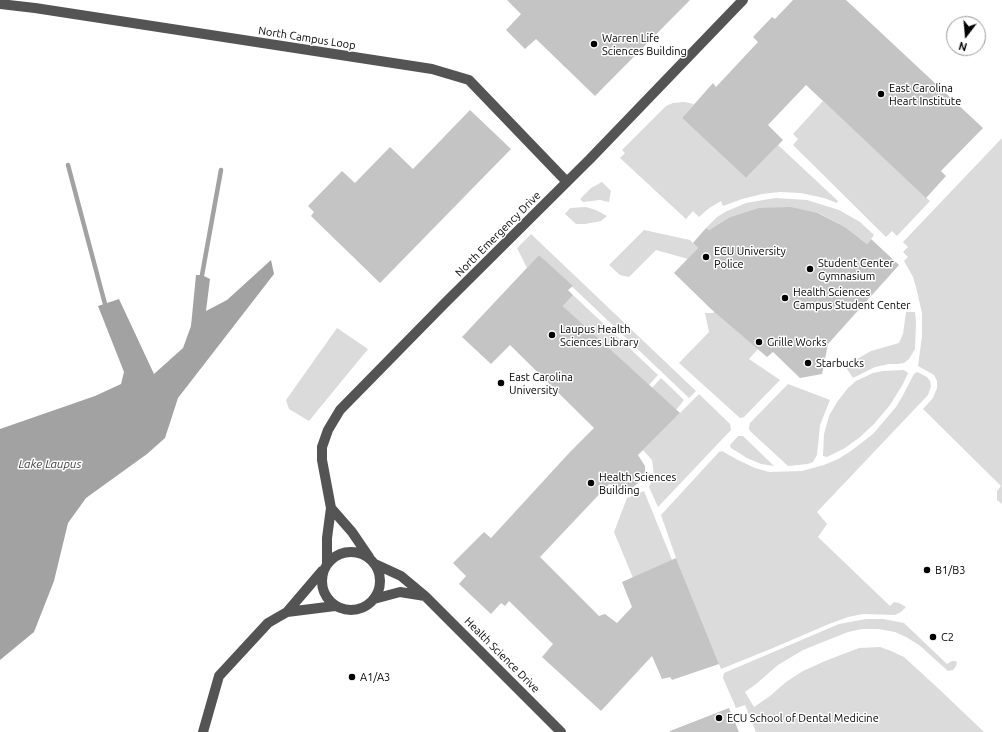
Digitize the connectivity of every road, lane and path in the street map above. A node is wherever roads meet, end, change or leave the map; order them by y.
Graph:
1 (743, 0) edge
2 (0, 4) edge
3 (26, 4) edge
4 (567, 182) junction
5 (331, 508) junction
6 (372, 561) junction
7 (325, 567) junction
8 (425, 596) junction
9 (374, 599) junction
10 (335, 606) junction
11 (287, 612) junction
12 (203, 732) edge
13 (561, 732) edge

1 - 4 street, North Emergency Drive
2 - 3 street, North Campus Loop
3 - 4 street, North Campus Loop
4 - 5 street, North Emergency Drive
5 - 6 street
5 - 7 street, North Emergency Drive
6 - 7 street
6 - 8 street, Health Science Drive
6 - 9 street
7 - 10 street, North Emergency Drive
7 - 11 street
8 - 9 street
8 - 13 street, Health Science Drive
9 - 10 street
10 - 11 street
11 - 12 street

